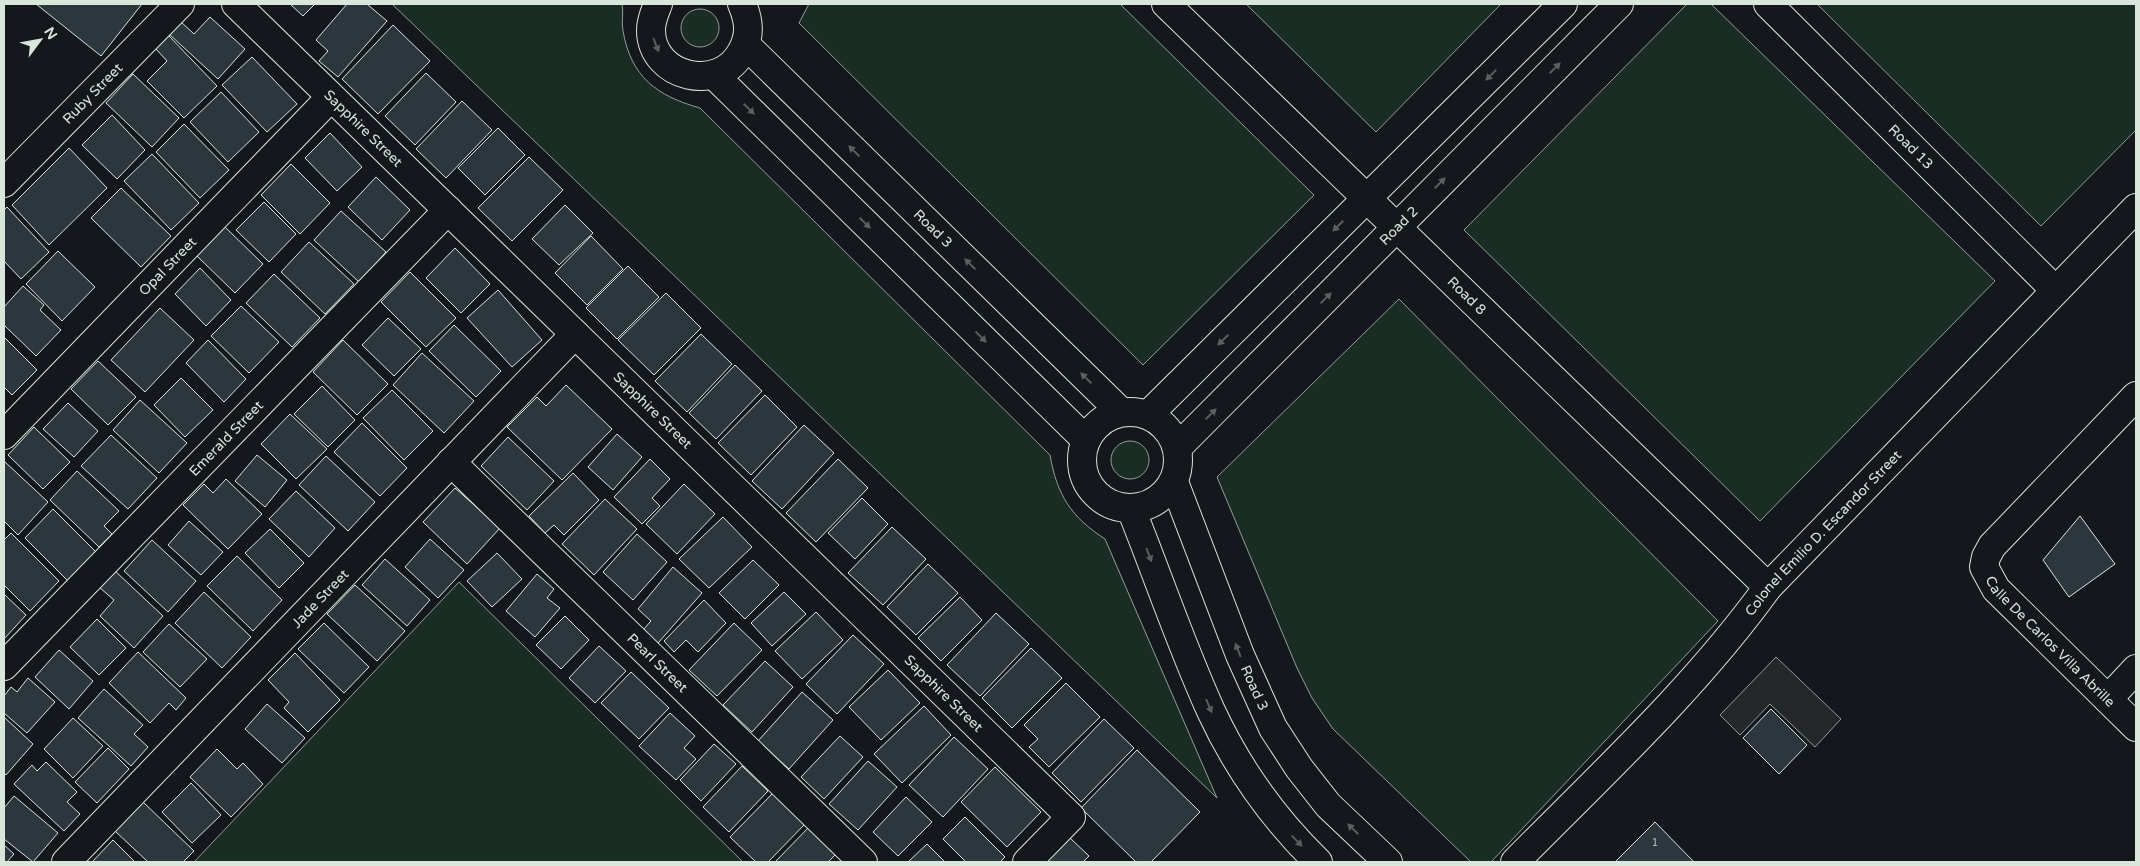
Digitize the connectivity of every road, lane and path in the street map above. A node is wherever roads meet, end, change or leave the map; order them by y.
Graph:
1 (180, 4) edge
2 (236, 4) edge
3 (658, 4) edge
4 (1166, 4) edge
5 (1563, 4) edge
6 (1619, 4) edge
7 (1768, 4) edge
8 (747, 8) edge
9 (746, 45) junction
10 (714, 75) junction
11 (331, 97) junction
12 (4, 183) edge
13 (1366, 198) junction
14 (2136, 208) edge
15 (448, 210) junction
16 (1397, 227) junction
17 (2055, 290) junction
18 (575, 334) junction
19 (2136, 396) edge
20 (1121, 412) junction
21 (1148, 415) junction
22 (4, 435) edge
23 (1086, 440) junction
24 (1177, 448) junction
25 (451, 462) junction
26 (1174, 482) junction
27 (1132, 509) junction
28 (1768, 586) junction
29 (4, 666) edge
30 (2136, 669) edge
31 (2108, 699) junction
32 (2136, 727) edge
33 (66, 862) edge
34 (863, 862) edge
35 (1027, 862) edge
36 (1318, 862) edge
37 (1388, 862) edge
38 (1515, 862) edge

1 - 12 street, Ruby Street
2 - 11 street, Sapphire Street
3 -> 10 street
4 - 13 street, Road 8
5 -> 13 street
16 -> 6 street, Road 2
7 - 17 street, Road 13
8 - 9 street
9 - 10 street
20 -> 9 street, Road 3
10 -> 23 street
11 - 15 street, Sapphire Street
11 - 22 street, Opal Street
13 - 16 street, Road 8
13 -> 21 street
14 - 17 street, Colonel Emilio D. Escandor Street
15 - 18 street, Sapphire Street
15 - 29 street, Emerald Street
24 -> 16 street, Road 2
16 - 28 street, Road 8
17 - 28 street, Colonel Emilio D. Escandor Street
18 - 25 street, Jade Street
18 - 35 street, Sapphire Street
19 - 31 street, Calle De Carlos Villa Abrille
20 - 21 street
20 - 23 street
21 - 24 street
23 - 27 street
24 - 26 street
25 - 33 street, Jade Street
25 - 34 street, Pearl Street
26 - 27 street
37 -> 26 street, Road 3
27 -> 36 street
28 - 38 street, Colonel Emilio D. Escandor Street
30 - 31 street
31 - 32 street, Calle De Carlos Villa Abrille

